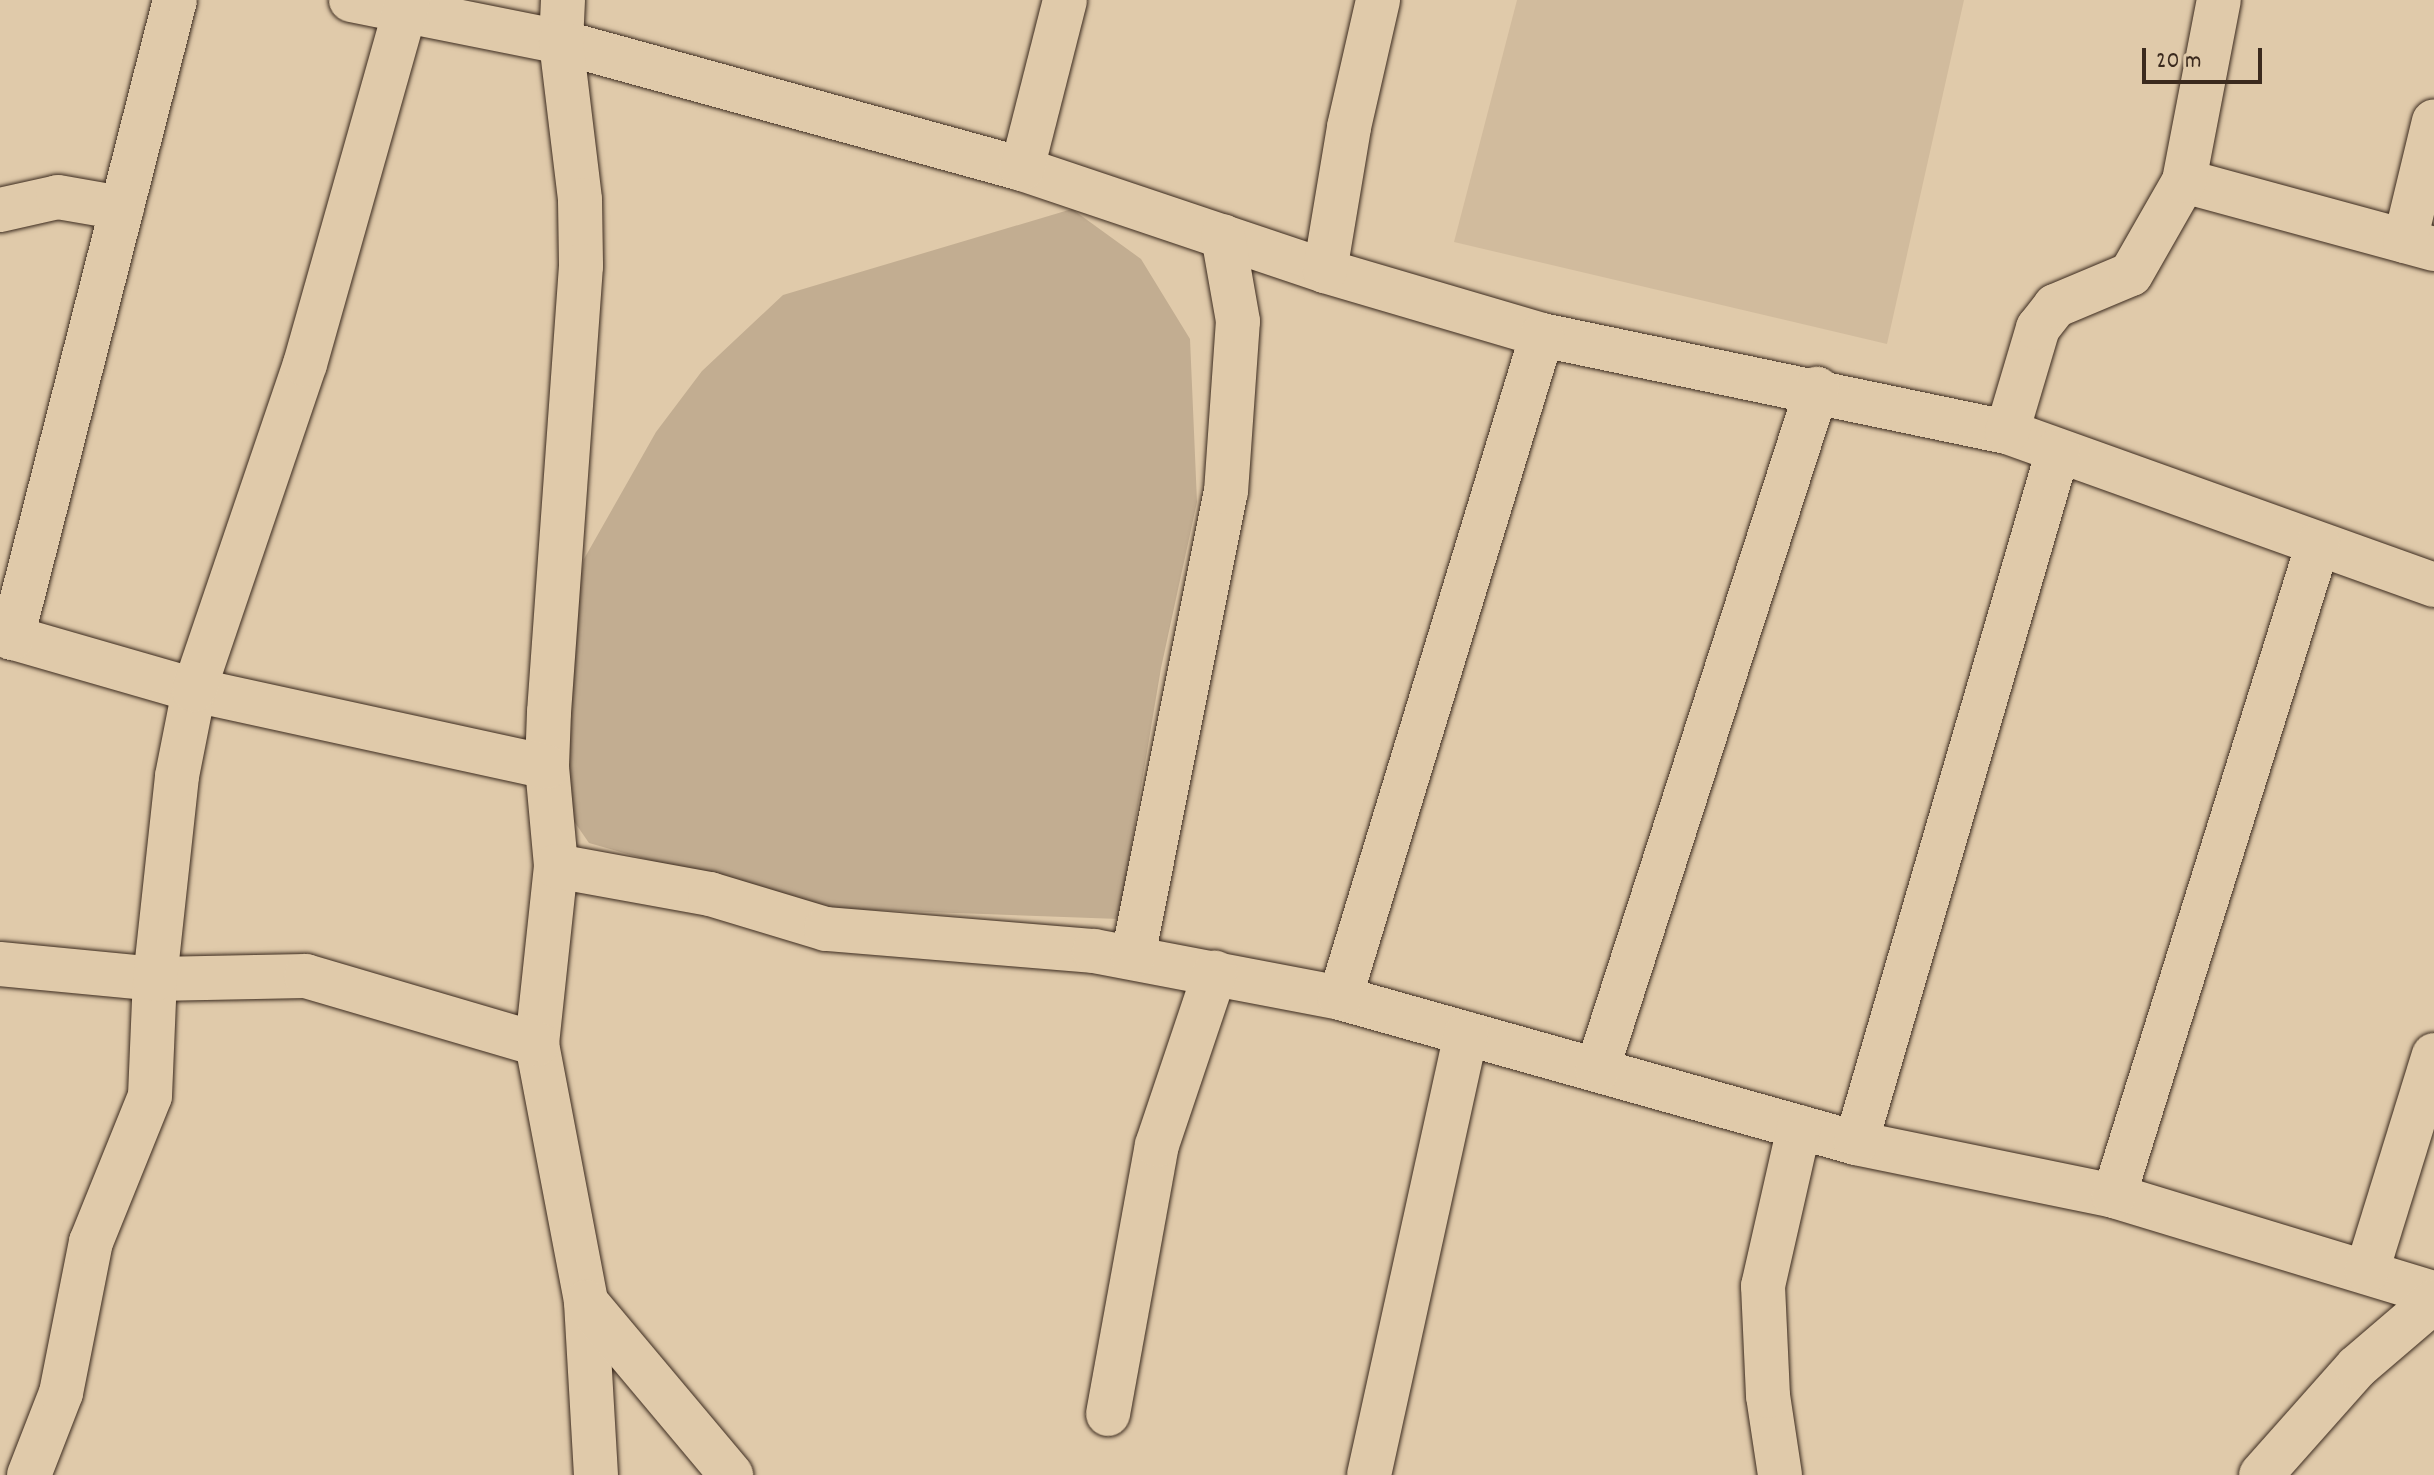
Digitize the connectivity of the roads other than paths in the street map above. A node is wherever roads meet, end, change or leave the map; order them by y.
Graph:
1 (175, 0) edge
2 (351, 0) edge
3 (1065, 0) edge
4 (1378, 0) edge
5 (2219, 0) edge
6 (406, 6) edge
7 (562, 21) edge
8 (2434, 121) edge
9 (1022, 169) junction
10 (2184, 181) junction
11 (122, 208) junction
12 (0, 210) edge
13 (1223, 236) junction
14 (2420, 245) edge
15 (1325, 271) junction
16 (1542, 335) junction
17 (1817, 389) junction
18 (2007, 432) junction
19 (2058, 451) junction
20 (2318, 544) junction
21 (2434, 585) edge
22 (6, 636) edge
23 (194, 690) junction
24 (547, 767) junction
25 (556, 866) junction
26 (1133, 956) junction
27 (0, 964) edge
28 (1215, 973) junction
29 (155, 979) junction
30 (1340, 998) junction
31 (1466, 1034) junction
32 (537, 1044) junction
33 (2434, 1055) edge
34 (1597, 1070) junction
35 (1799, 1127) junction
36 (1856, 1143) junction
37 (2114, 1196) junction
38 (2367, 1271) junction
39 (2434, 1293) edge
40 (2434, 1301) edge
41 (586, 1302) junction
42 (1108, 1414) dead end
43 (29, 1475) edge
44 (596, 1475) edge
45 (731, 1475) edge
46 (1369, 1475) edge
47 (1780, 1475) edge
48 (2261, 1475) edge

1 - 11 street
2 - 6 street
3 - 9 street
4 - 15 street
5 - 10 street
6 - 7 street
6 - 23 street
7 - 9 street
7 - 24 street
8 - 14 street
9 - 13 street
10 - 14 street
10 - 18 street
11 - 12 street
11 - 22 street
13 - 15 street
13 - 26 street
15 - 16 street
16 - 17 street
16 - 30 street
17 - 18 street
17 - 34 street
18 - 19 street
19 - 20 street
19 - 36 street
20 - 21 street
20 - 37 street
22 - 23 street
23 - 24 street
23 - 29 street
24 - 25 street
25 - 26 street
25 - 32 street
26 - 28 street
27 - 29 street
28 - 30 street
28 - 42 street
29 - 32 street
29 - 43 street
30 - 31 street
31 - 34 street
31 - 46 street
32 - 41 street
33 - 38 street
34 - 35 street
35 - 36 street
35 - 47 street
36 - 37 street
37 - 38 street
38 - 39 street
40 - 48 street
41 - 44 street
41 - 45 street

